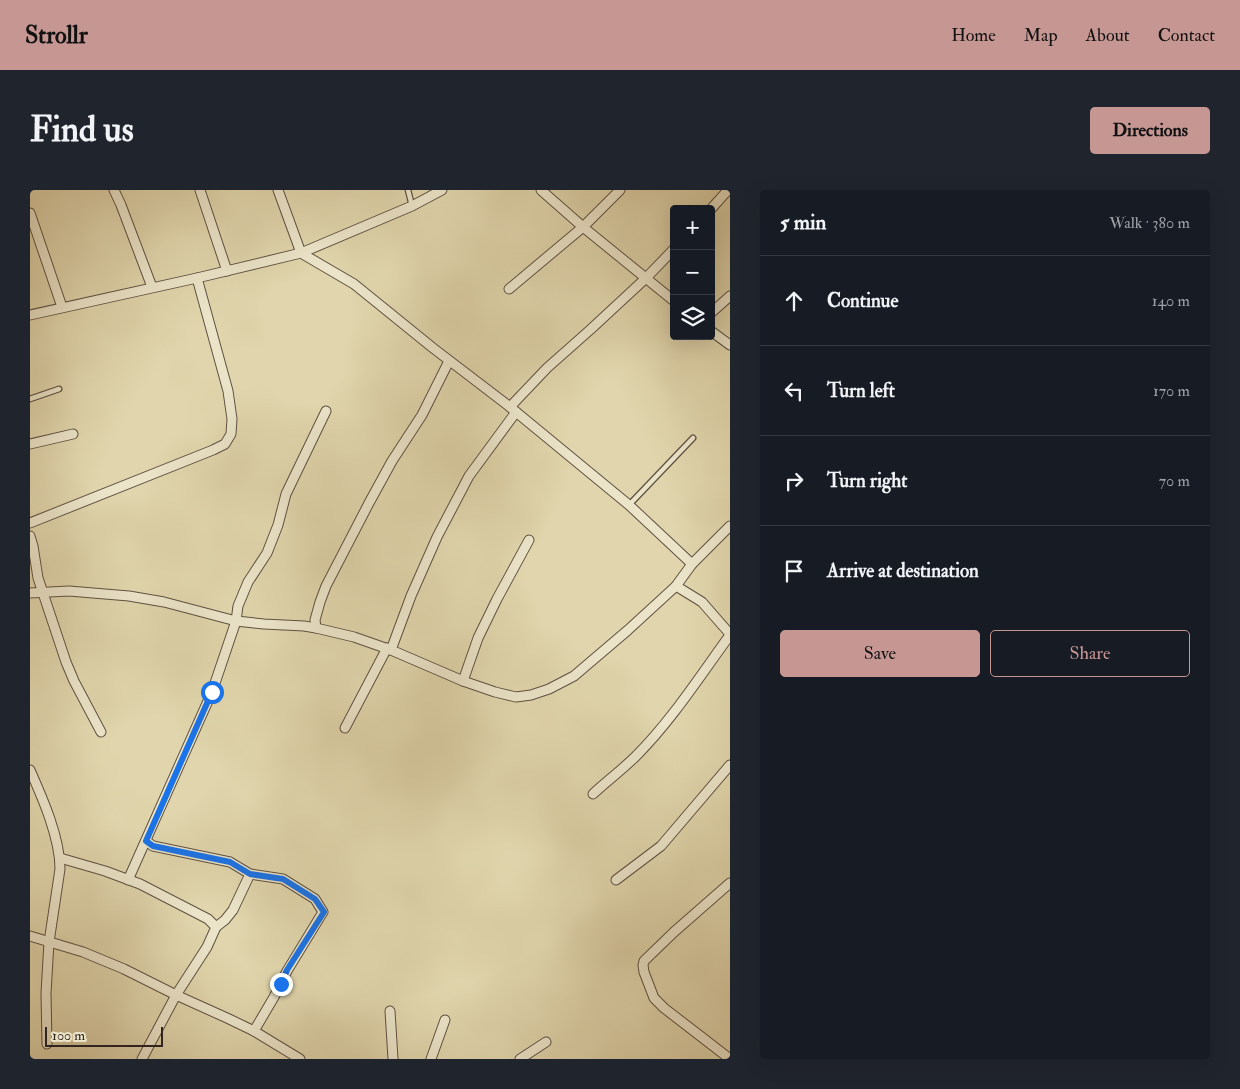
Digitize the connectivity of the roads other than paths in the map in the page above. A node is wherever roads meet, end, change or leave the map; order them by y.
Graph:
1 (114, 190) edge
2 (200, 190) edge
3 (278, 190) edge
4 (408, 190) edge
5 (442, 190) edge
6 (541, 190) edge
7 (620, 190) edge
8 (728, 190) edge
9 (715, 205) edge
10 (412, 206) junction
11 (30, 214) edge
12 (583, 227) junction
13 (673, 250) edge
14 (301, 253) junction
15 (227, 271) junction
16 (197, 278) junction
17 (646, 278) junction
18 (152, 287) junction
19 (509, 289) dead end
20 (730, 296) edge
21 (670, 298) edge
22 (62, 307) junction
23 (715, 309) edge
24 (30, 314) edge
25 (715, 334) edge
26 (730, 345) edge
27 (449, 360) junction
28 (59, 389) dead end
29 (30, 399) edge
30 (513, 409) junction
31 (326, 410) dead end
32 (73, 434) dead end
33 (693, 438) dead end
34 (30, 444) edge
35 (629, 505) junction
36 (30, 523) edge
37 (730, 526) edge
38 (30, 536) edge
39 (529, 540) dead end
40 (692, 564) junction
41 (676, 586) junction
42 (44, 592) junction
43 (30, 593) edge
44 (236, 622) junction
45 (316, 628) junction
46 (730, 635) edge
47 (389, 649) junction
48 (463, 681) junction
49 (345, 728) dead end
50 (101, 732) dead end
51 (730, 765) edge
52 (30, 770) edge
53 (593, 794) dead end
54 (146, 841) junction
55 (60, 858) junction
56 (250, 874) junction
57 (128, 880) junction
58 (616, 880) dead end
59 (730, 883) edge
60 (216, 927) junction
61 (30, 936) edge
62 (49, 942) junction
63 (176, 995) junction
64 (390, 1012) dead end
65 (445, 1020) dead end
66 (254, 1031) junction
67 (546, 1042) dead end
68 (47, 1044) dead end
69 (730, 1058) edge
70 (142, 1059) edge
71 (300, 1059) edge
72 (393, 1059) edge
73 (431, 1059) edge
74 (520, 1059) edge

1 - 18 street
2 - 15 street
3 - 14 street
4 - 10 lane
5 - 10 street
6 - 12 street
7 - 12 street
8 - 9 street
10 - 14 street
11 - 22 street
12 - 17 street
12 - 19 street
13 - 17 street
14 - 15 street
14 - 27 street
15 - 16 street
16 - 18 street
16 - 36 street
17 - 21 street
17 - 30 street
18 - 22 street
20 - 23 street
22 - 24 street
25 - 26 street
27 - 30 street
27 - 45 street
28 - 29 lane
30 - 35 street
30 - 47 street
31 - 44 street
32 - 34 street
33 - 35 lane
35 - 40 street
37 - 40 street
38 - 42 street
39 - 48 street
40 - 41 street
41 - 46 street
41 - 48 street
42 - 43 street
42 - 44 street
42 - 50 street
44 - 45 street
44 - 54 street
45 - 47 street
46 - 53 street
47 - 48 street
47 - 49 street
51 - 58 street
52 - 55 street
54 - 56 street
54 - 57 street
55 - 57 street
55 - 62 street
56 - 60 street
56 - 66 street
57 - 60 street
59 - 69 street
60 - 63 street
61 - 62 street
62 - 63 street
62 - 68 street
63 - 66 street
63 - 70 street
64 - 72 street
65 - 73 street
66 - 71 street
67 - 74 street

